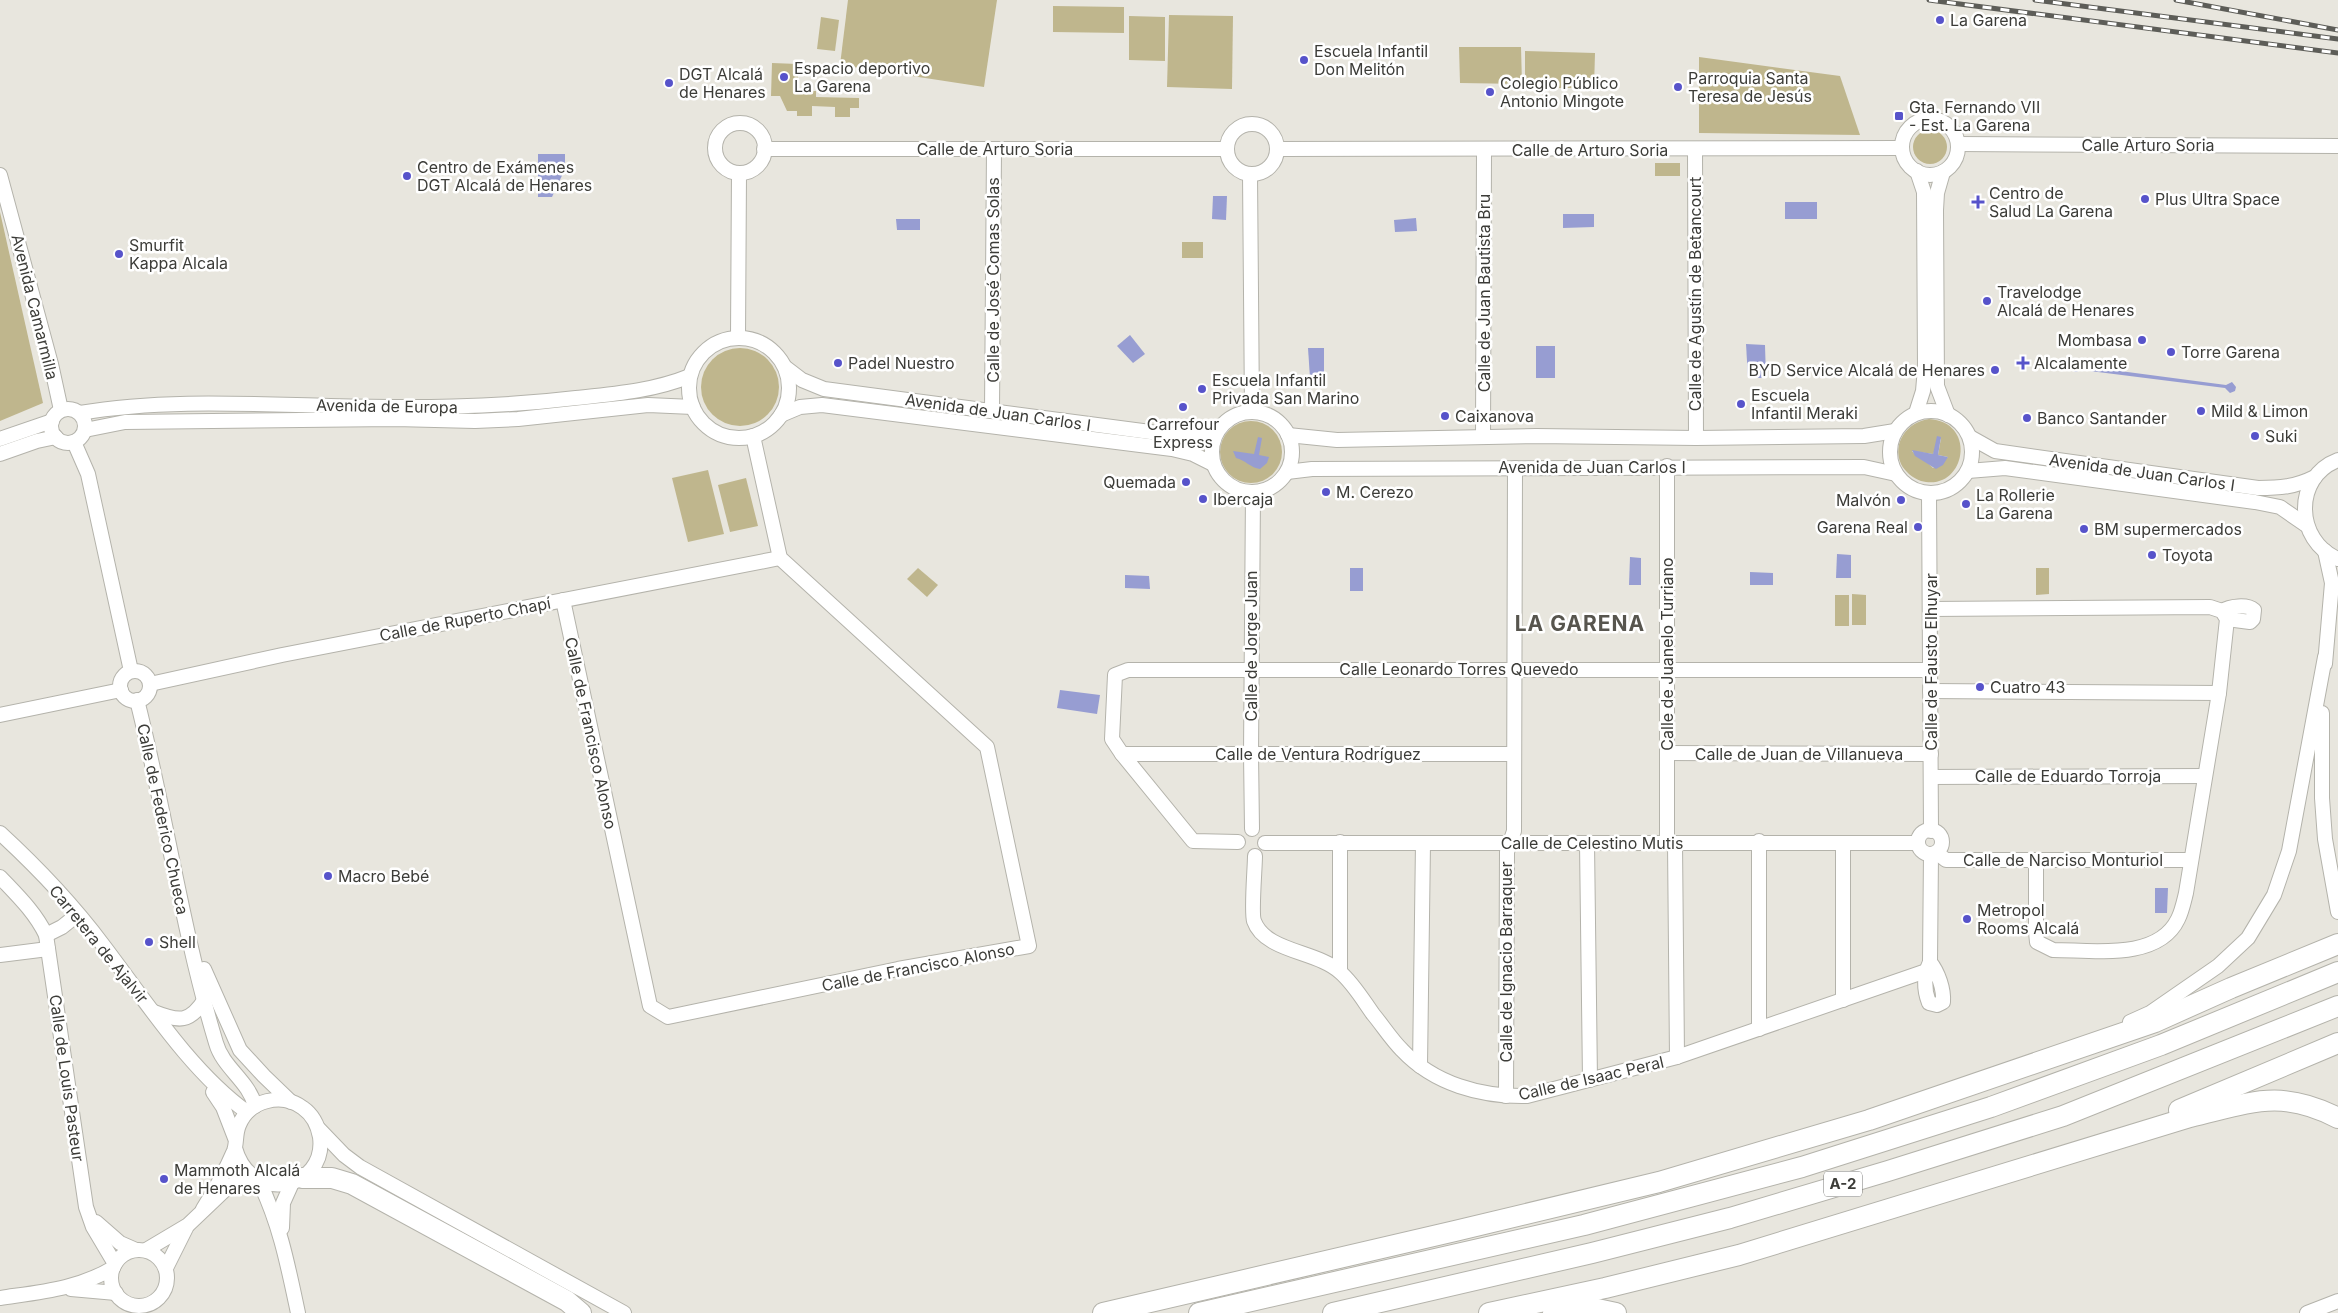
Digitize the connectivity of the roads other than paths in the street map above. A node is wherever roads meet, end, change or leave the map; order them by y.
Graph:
1 (1958, 144) junction
2 (2338, 146) edge
3 (1902, 148) junction
4 (764, 149) junction
5 (1226, 149) junction
6 (1277, 149) junction
7 (1695, 149) junction
8 (994, 150) junction
9 (1484, 150) junction
10 (1917, 171) junction
11 (1943, 172) junction
12 (739, 173) junction
13 (1250, 174) junction
14 (0, 175) edge
15 (738, 338) junction
16 (785, 368) junction
17 (690, 376) junction
18 (693, 406) junction
19 (992, 411) junction
20 (1252, 412) junction
21 (1916, 413) junction
22 (80, 414) junction
23 (781, 415) junction
24 (1948, 415) junction
25 (56, 416) junction
26 (85, 430) junction
27 (1217, 430) junction
28 (1895, 431) junction
29 (1288, 435) junction
30 (753, 436) junction
31 (56, 437) junction
32 (1483, 437) junction
33 (1696, 438) junction
34 (1970, 438) junction
35 (0, 439) edge
36 (74, 442) junction
37 (0, 454) edge
38 (2338, 460) edge
39 (1212, 464) junction
40 (1668, 466) junction
41 (1515, 468) junction
42 (1968, 471) junction
43 (1287, 472) junction
44 (1896, 474) junction
45 (2315, 477) junction
46 (1252, 493) junction
47 (1929, 494) junction
48 (2306, 525) junction
49 (2325, 551) junction
50 (780, 558) junction
51 (2338, 558) edge
52 (562, 600) junction
53 (1930, 608) junction
54 (2325, 657) junction
55 (1252, 669) junction
56 (1513, 670) junction
57 (1667, 670) junction
58 (1930, 670) junction
59 (131, 671) junction
60 (150, 684) junction
61 (121, 690) junction
62 (1930, 691) junction
63 (2219, 693) junction
64 (137, 700) junction
65 (0, 716) edge
66 (1667, 753) junction
67 (1122, 754) junction
68 (1251, 754) junction
69 (1514, 754) junction
70 (1931, 754) junction
71 (2206, 776) junction
72 (1931, 777) junction
73 (1252, 829) junction
74 (1931, 831) junction
75 (0, 833) edge
76 (1238, 842) junction
77 (1340, 842) junction
78 (1509, 842) junction
79 (1671, 842) junction
80 (1759, 842) junction
81 (1918, 842) junction
82 (1265, 843) junction
83 (1423, 843) junction
84 (1588, 843) junction
85 (1843, 844) junction
86 (1934, 854) junction
87 (1255, 856) junction
88 (2191, 860) junction
89 (2036, 861) junction
90 (0, 877) edge
91 (2338, 912) edge
92 (78, 915) junction
93 (46, 934) junction
94 (190, 939) junction
95 (2338, 944) edge
96 (48, 949) junction
97 (0, 955) edge
98 (1340, 971) junction
99 (2338, 972) edge
100 (205, 999) junction
101 (1843, 1000) junction
102 (2338, 1006) edge
103 (153, 1012) junction
104 (1759, 1030) junction
105 (2338, 1043) edge
106 (1677, 1057) junction
107 (193, 1059) junction
108 (2044, 1061) junction
109 (1420, 1066) junction
110 (1590, 1080) junction
111 (1506, 1096) junction
112 (291, 1102) junction
113 (1991, 1107) junction
114 (251, 1109) junction
115 (2338, 1118) edge
116 (319, 1129) junction
117 (235, 1143) junction
118 (2070, 1154) junction
119 (256, 1179) junction
120 (297, 1180) junction
121 (86, 1207) junction
122 (203, 1209) junction
123 (188, 1225) junction
124 (1455, 1231) junction
125 (282, 1236) junction
126 (141, 1250) junction
127 (114, 1266) junction
128 (166, 1268) junction
129 (66, 1288) junction
130 (0, 1298) edge
131 (2338, 1300) edge
132 (124, 1303) edge
133 (151, 1307) edge
134 (298, 1313) edge
135 (582, 1313) edge
136 (624, 1313) edge
137 (1103, 1313) edge
138 (1199, 1313) edge
139 (1333, 1313) edge
140 (1489, 1313) edge
141 (1553, 1313) edge
142 (1616, 1313) edge
143 (2307, 1313) edge

1 - 2 street, Calle Arturo Soria
1 - 3 street
1 - 11 street
3 - 7 street, Calle de Arturo Soria
3 - 10 street
4 - 8 street, Calle de Arturo Soria
4 - 12 street
4 - 12 street
5 - 6 street
5 - 8 street, Calle de Arturo Soria
5 - 13 street
6 - 9 street, Calle de Arturo Soria
6 - 13 street
7 - 9 street, Calle de Arturo Soria
7 - 33 street, Calle de Agustín de Betancourt
8 - 19 street, Calle de José Comas Solas
9 - 32 street, Calle de Juan Bautista Bru
10 - 11 street
10 - 21 street
11 - 24 street
12 - 15 street
13 - 20 street
14 - 25 street, Avenida Camarmilla
15 - 16 street
15 - 17 street
16 - 19 street, Avenida de Juan Carlos I
16 - 23 street
17 - 18 street
17 - 22 street, Avenida de Europa
18 - 26 street, Avenida de Europa
18 - 30 street
19 - 27 street, Avenida de Juan Carlos I
20 - 27 street
20 - 29 street
21 - 24 street
21 - 28 street
22 - 25 street
22 - 26 street
23 - 30 street
23 - 39 street, Avenida de Juan Carlos I
24 - 34 street
25 - 31 street
25 - 35 street
26 - 36 street
27 - 39 street
28 - 33 street, Avenida de Juan Carlos I
28 - 44 street
29 - 32 street, Avenida de Juan Carlos I
29 - 43 street
30 - 50 street
31 - 36 street
31 - 37 street
32 - 33 street, Avenida de Juan Carlos I
34 - 42 street
34 - 45 street, Avenida de Juan Carlos I
36 - 59 street
38 - 45 street
39 - 46 street
40 - 41 street, Avenida de Juan Carlos I
40 - 44 street, Avenida de Juan Carlos I
40 - 57 street, Calle de Juanelo Turriano
41 - 43 street, Avenida de Juan Carlos I
41 - 56 street, Calle de Ignacio Barraquer
42 - 47 street
42 - 48 street, Avenida de Juan Carlos I
43 - 46 street
44 - 47 street
45 - 48 street
46 - 55 street, Calle de Jorge Juan
47 - 53 street, Calle de Fausto Elhuyar
48 - 49 street
49 - 51 street
49 - 54 street
50 - 52 street, Calle de Ruperto Chapí
50 - 52 street, Calle de Francisco Alonso
52 - 60 street, Calle de Ruperto Chapí
53 - 58 street, Calle de Fausto Elhuyar
53 - 63 street
54 - 91 street
54 - 108 street
55 - 56 street, Calle Leonardo Torres Quevedo
55 - 67 street, Calle Leonardo Torres Quevedo
55 - 68 street, Calle de Jorge Juan
56 - 57 street, Calle Leonardo Torres Quevedo
56 - 69 street, Calle de Ignacio Barraquer
57 - 58 street, Calle Leonardo Torres Quevedo
57 - 66 street, Calle de Juanelo Turriano
58 - 62 street, Calle de Fausto Elhuyar
59 - 60 street
59 - 61 street
60 - 64 street
61 - 64 street
61 - 65 street
62 - 63 street
62 - 70 street, Calle de Fausto Elhuyar
63 - 71 street
64 - 94 street, Calle de Federico Chueca
66 - 70 street, Calle de Juan de Villanueva
66 - 79 street, Calle de Juanelo Turriano
67 - 68 street, Calle de Ventura Rodríguez
67 - 76 street
68 - 69 street, Calle de Ventura Rodríguez
68 - 73 street, Calle de Jorge Juan
69 - 78 street, Calle de Ignacio Barraquer
70 - 72 street, Calle de Fausto Elhuyar
71 - 72 street, Calle de Eduardo Torroja
71 - 88 street
72 - 74 street, Calle de Fausto Elhuyar
73 - 76 street
73 - 82 street
74 - 81 street
74 - 86 street
75 - 92 street, Carretera de Ajalvir
76 - 87 street
77 - 82 street, Calle de Celestino Mutis
77 - 83 street, Calle de Celestino Mutis
77 - 98 street
78 - 83 street, Calle de Celestino Mutis
78 - 84 street, Calle de Celestino Mutis
78 - 111 street, Calle de Ignacio Barraquer
79 - 80 street, Calle de Celestino Mutis
79 - 84 street, Calle de Celestino Mutis
79 - 106 street, Calle de Juanelo Turriano
80 - 85 street, Calle de Celestino Mutis
80 - 104 street
81 - 85 street, Calle de Celestino Mutis
81 - 86 street
82 - 87 street
83 - 109 street
84 - 110 street
85 - 101 street
86 - 89 street, Calle de Narciso Monturiol
86 - 101 street, Calle de Isaac Peral
87 - 98 street, Calle de Isaac Peral
88 - 89 street, Calle de Narciso Monturiol
88 - 89 street
90 - 93 street, Calle de Louis Pasteur
92 - 93 street
92 - 103 street, Carretera de Ajalvir
93 - 96 street, Calle de Louis Pasteur
94 - 100 street
94 - 112 street
95 - 108 highway
96 - 97 street
96 - 121 street, Calle de Louis Pasteur
98 - 109 street, Calle de Isaac Peral
99 - 113 highway, A-2
100 - 103 street
100 - 114 street
101 - 104 street, Calle de Isaac Peral
102 - 139 highway, A-2
103 - 107 street, Carretera de Ajalvir
104 - 106 street, Calle de Isaac Peral
105 - 118 highway
106 - 110 street, Calle de Isaac Peral
107 - 114 street, Carretera de Ajalvir
107 - 117 street, Carretera de Ajalvir
108 - 124 highway
109 - 111 street, Calle de Isaac Peral
110 - 111 street, Calle de Isaac Peral
112 - 114 street
112 - 116 street
113 - 124 highway
113 - 138 highway, A-2
114 - 117 street
115 - 118 highway
116 - 120 street
116 - 136 street
117 - 119 street
117 - 122 street
118 - 140 highway
119 - 120 street
119 - 122 street
119 - 125 street
120 - 125 street
120 - 135 highway
121 - 126 street, Calle de Louis Pasteur
121 - 127 street, Calle de Louis Pasteur
122 - 123 street
123 - 126 street
123 - 128 street
124 - 137 highway
125 - 134 street
126 - 127 street
126 - 128 street
127 - 129 street
127 - 132 street
128 - 133 street
129 - 130 street
129 - 132 street
131 - 143 street
132 - 133 street
141 - 142 highway

